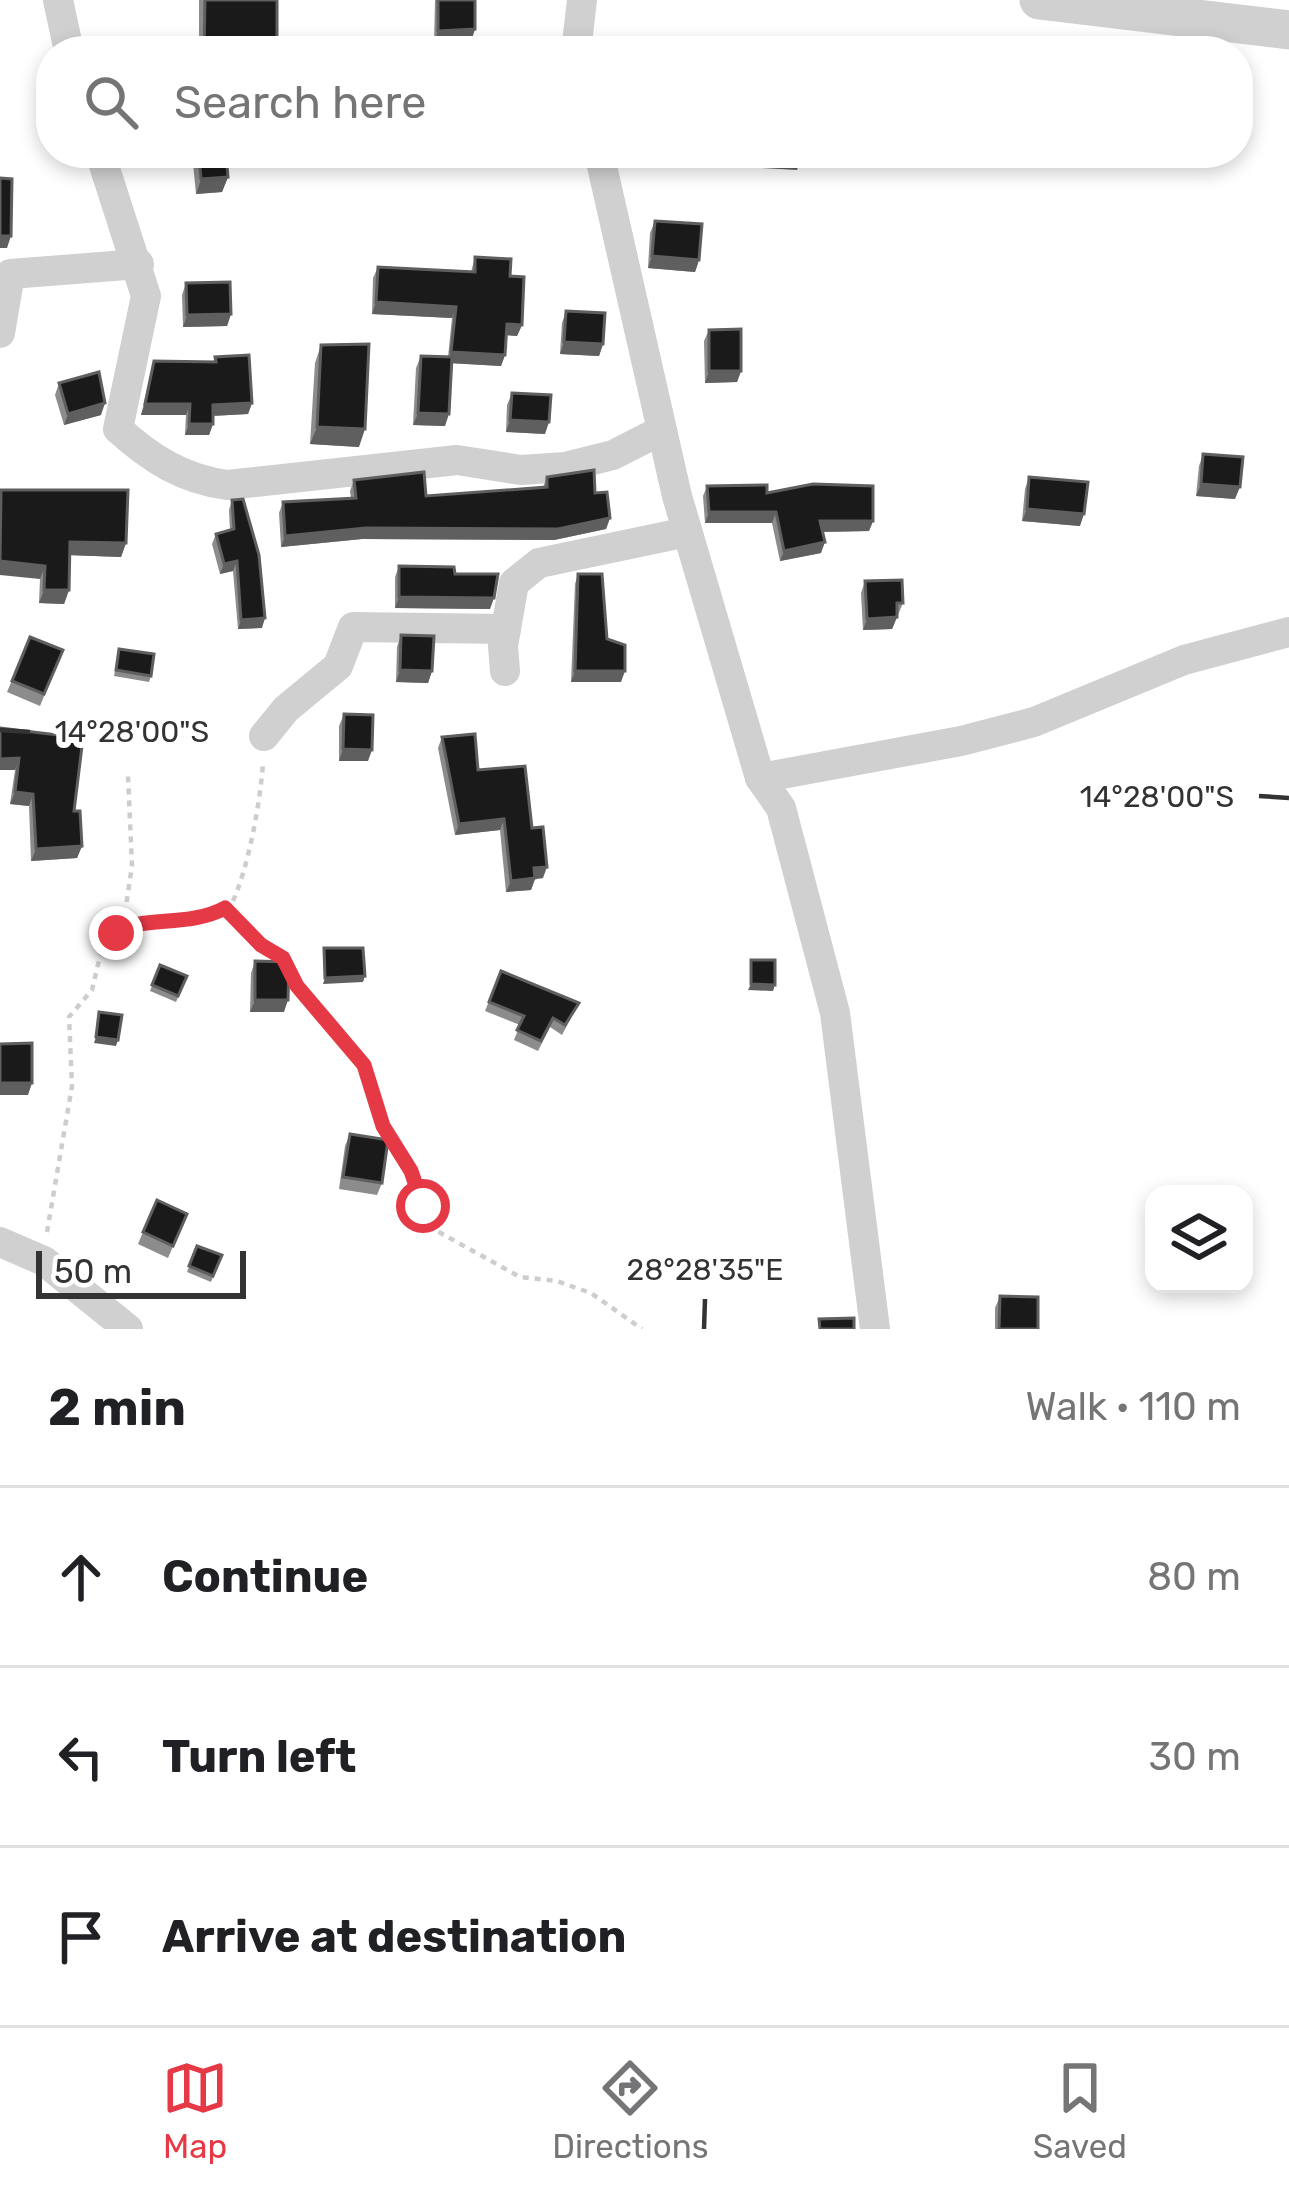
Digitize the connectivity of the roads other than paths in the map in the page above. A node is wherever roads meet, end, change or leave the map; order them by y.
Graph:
1 (58, 0) edge
2 (582, 0) edge
3 (1039, 0) edge
4 (1289, 30) edge
5 (65, 36) edge
6 (578, 36) edge
7 (104, 168) edge
8 (602, 168) edge
9 (139, 265) junction
10 (0, 333) edge
11 (660, 431) junction
12 (687, 532) junction
13 (506, 629) junction
14 (1289, 632) edge
15 (505, 671) dead end
16 (264, 736) road end
17 (760, 778) junction
18 (0, 1242) edge
19 (128, 1329) edge
20 (875, 1329) edge

1 - 5 street
2 - 6 street
3 - 4 street
7 - 9 street
8 - 11 street
9 - 10 street
9 - 11 street
11 - 12 street
12 - 13 street
12 - 17 street
13 - 15 street
13 - 16 street
14 - 17 street
17 - 20 street
18 - 19 street

